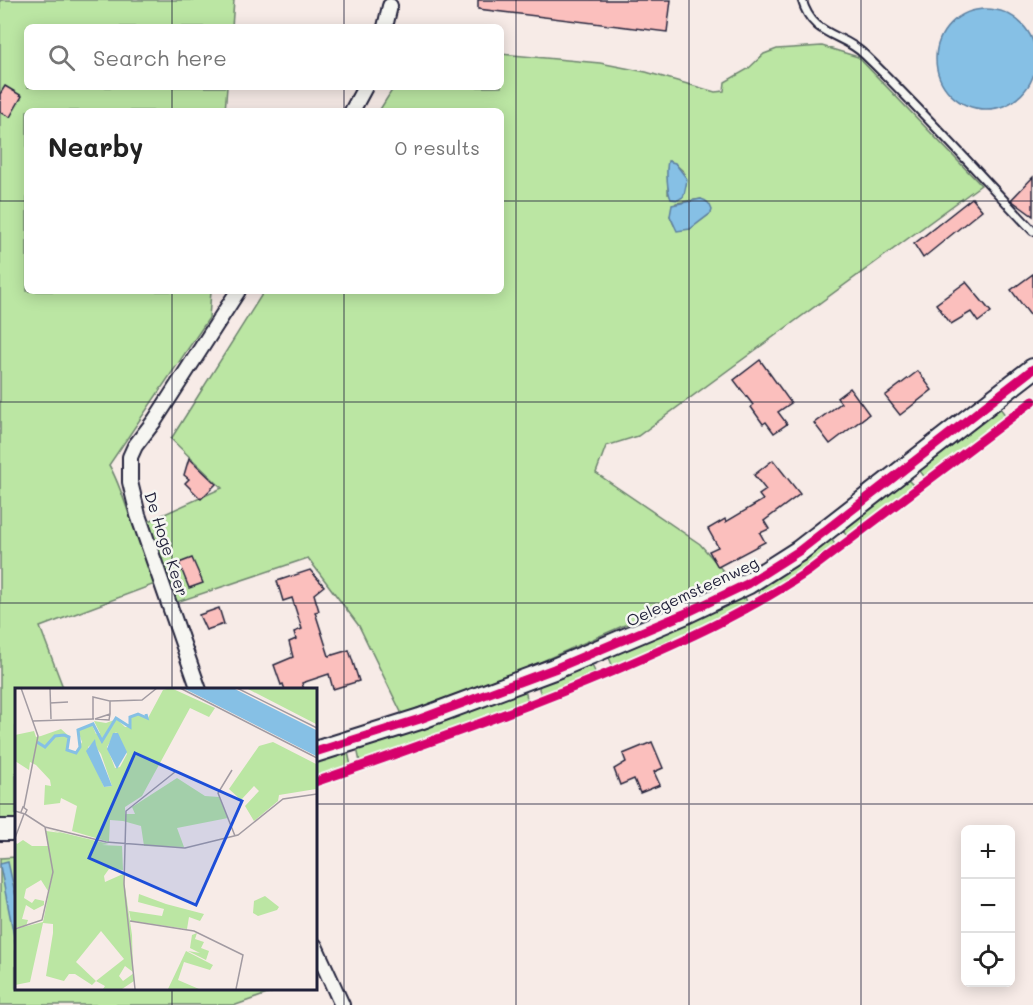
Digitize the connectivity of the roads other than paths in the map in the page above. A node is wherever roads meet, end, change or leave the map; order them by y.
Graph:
1 (802, 0) edge
2 (390, 6) dead end
3 (387, 24) edge
4 (363, 90) edge
5 (354, 108) edge
6 (1033, 231) edge
7 (236, 294) edge
8 (1033, 369) edge
9 (198, 688) edge
10 (316, 752) edge
11 (316, 948) edge
12 (342, 1005) edge

1 - 6 lane
2 - 3 street
4 - 5 street
7 - 9 street, De Hoge Keer
8 - 10 street, Oelegemsteenweg
11 - 12 street

